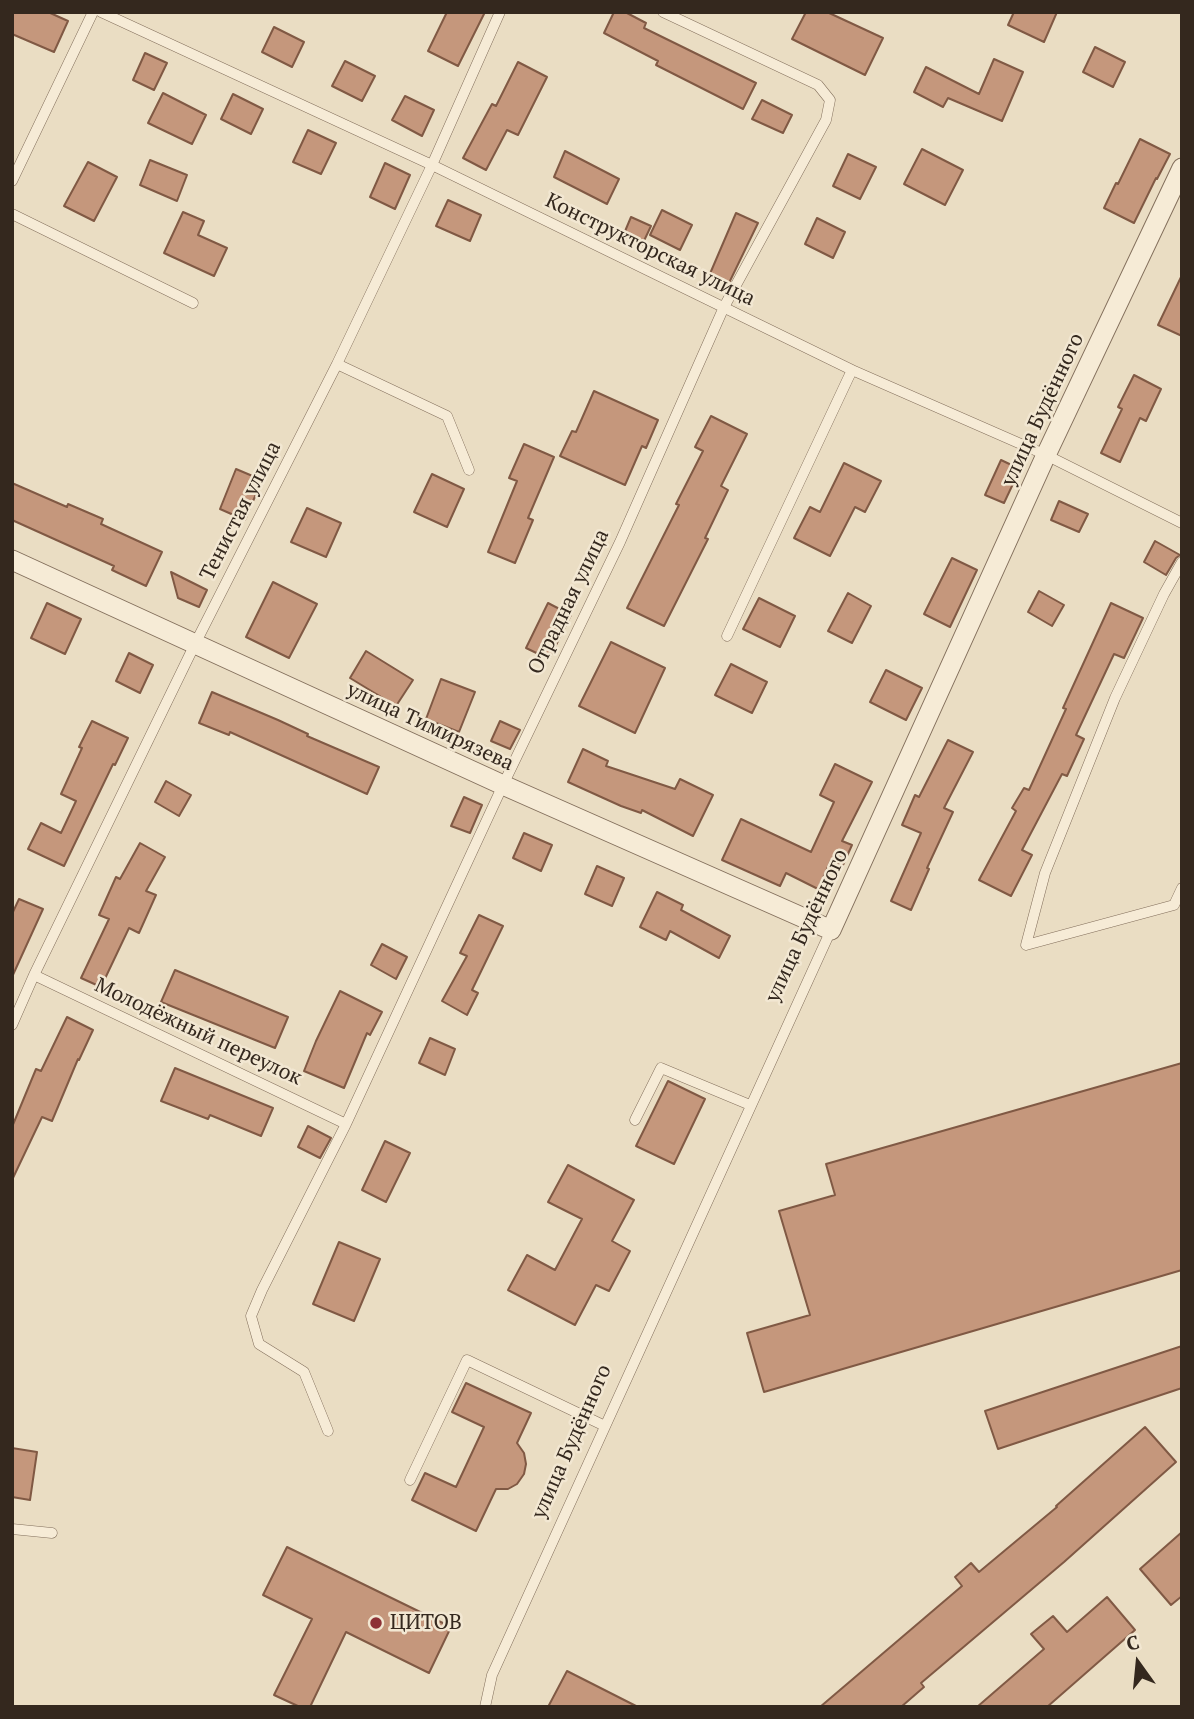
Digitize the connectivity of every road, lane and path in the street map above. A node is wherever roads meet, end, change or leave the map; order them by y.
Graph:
1 (93, 12) edge
2 (101, 12) edge
3 (500, 12) edge
4 (663, 12) edge
5 (679, 15) edge
6 (432, 165) junction
7 (1182, 168) edge
8 (12, 181) edge
9 (12, 214) edge
10 (193, 303) dead end
11 (724, 307) junction
12 (337, 364) junction
13 (852, 370) junction
14 (1046, 455) junction
15 (469, 470) dead end
16 (1182, 523) edge
17 (12, 560) edge
18 (1182, 562) edge
19 (727, 636) dead end
20 (195, 644) junction
21 (503, 785) junction
22 (1182, 888) edge
23 (831, 930) junction
24 (34, 975) junction
25 (12, 1026) edge
26 (750, 1105) junction
27 (635, 1120) dead end
28 (346, 1124) junction
29 (605, 1426) junction
30 (328, 1431) dead end
31 (410, 1480) dead end
32 (12, 1529) edge
33 (52, 1534) dead end
34 (485, 1707) edge

1 - 8 lane
2 - 6 lane, Конструкторская улица
3 - 6 lane, Тенистая улица
4 - 5 lane
5 - 11 lane, Отрадная улица
6 - 11 lane, Конструкторская улица
6 - 12 lane, Тенистая улица
7 - 14 street, улица Будённого
9 - 10 lane
11 - 13 lane, Конструкторская улица
11 - 21 lane, Отрадная улица
12 - 15 lane
12 - 20 lane, Тенистая улица
13 - 14 lane, Конструкторская улица
13 - 19 lane
14 - 16 lane, Конструкторская улица
14 - 23 street, улица Будённого
17 - 20 street, улица Тимирязева
18 - 22 lane
20 - 21 street, улица Тимирязева
20 - 24 lane, Тенистая улица
21 - 23 street, улица Тимирязева
21 - 28 lane, Отрадная улица
23 - 26 lane, улица Будённого
24 - 25 lane, Тенистая улица
24 - 28 lane, Молодёжный переулок
26 - 27 lane
26 - 29 lane, улица Будённого
28 - 30 lane, Отрадная улица
29 - 31 lane
29 - 34 lane, улица Будённого
32 - 33 lane

